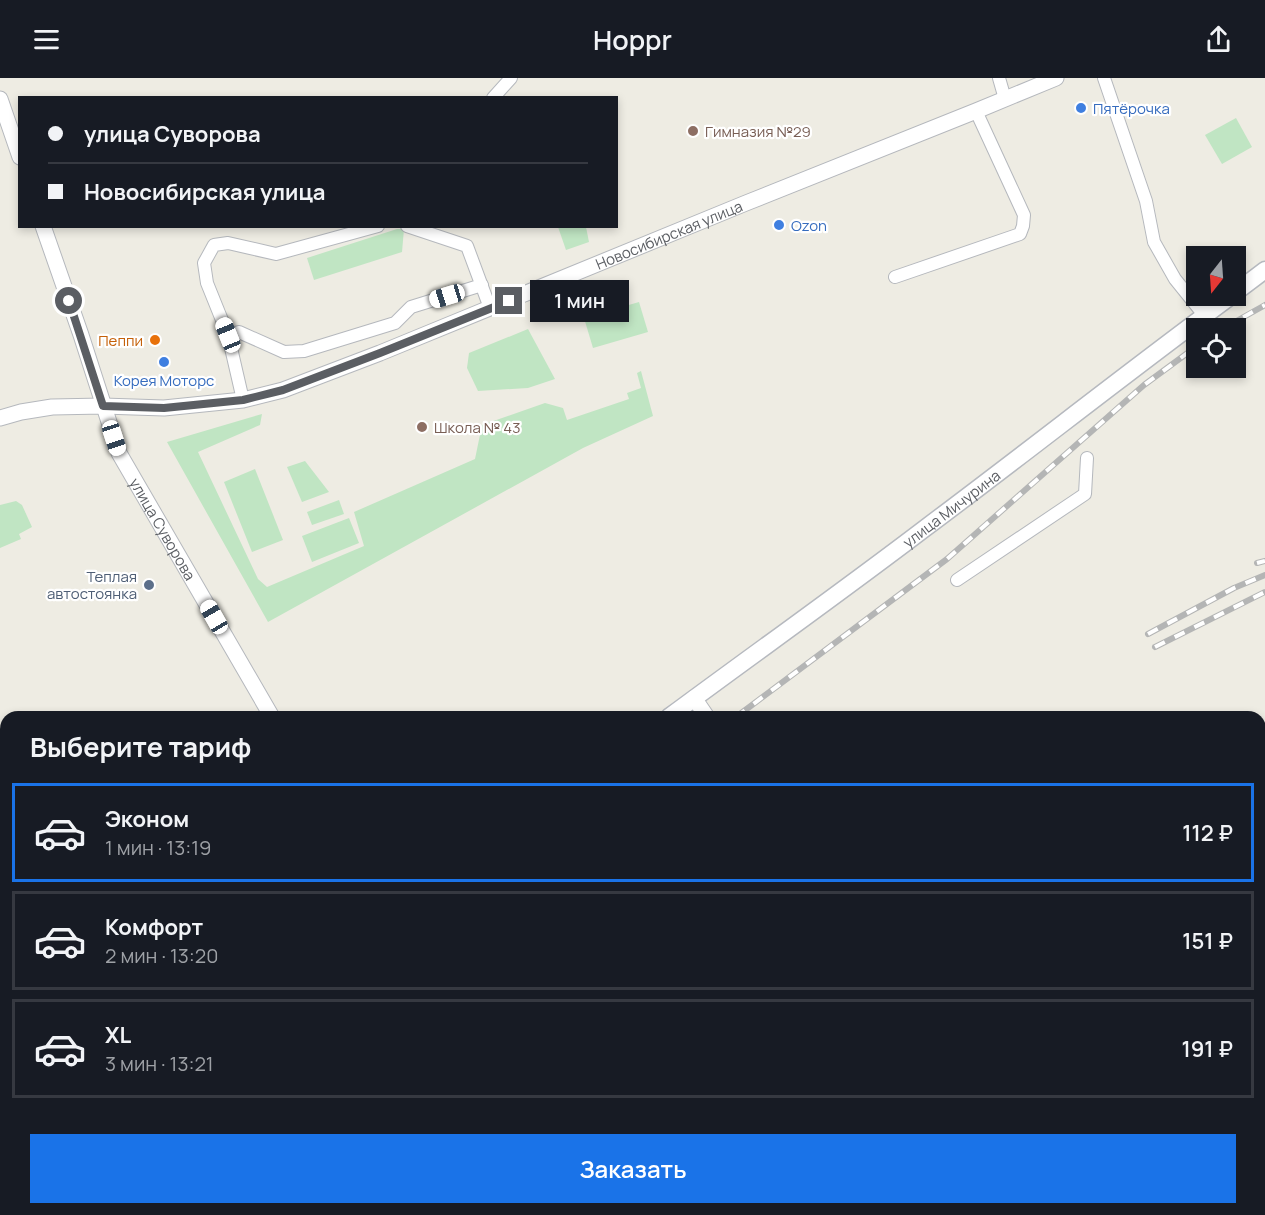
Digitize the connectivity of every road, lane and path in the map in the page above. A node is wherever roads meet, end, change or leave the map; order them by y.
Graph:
1 (511, 78) edge
2 (999, 78) edge
3 (1056, 78) edge
4 (1104, 78) edge
5 (495, 96) edge
6 (0, 99) edge
7 (1005, 99) junction
8 (976, 111) junction
9 (5, 130) edge
10 (18, 153) edge
11 (44, 228) edge
12 (371, 228) edge
13 (413, 228) edge
14 (1265, 270) edge
15 (895, 277) dead end
16 (1246, 284) edge
17 (482, 285) junction
18 (1217, 306) edge
19 (490, 308) junction
20 (1204, 315) junction
21 (228, 335) junction
22 (243, 400) junction
23 (103, 406) junction
24 (0, 418) edge
25 (1087, 459) dead end
26 (957, 580) dead end
27 (694, 698) junction
28 (269, 711) edge
29 (677, 711) edge
30 (703, 711) edge

1 - 5 street
2 - 7 street
3 - 7 street, Новосибирская улица
4 - 20 street
6 - 9 street
7 - 8 street, Новосибирская улица
8 - 15 street
8 - 19 street, Новосибирская улица
9 - 10 street
11 - 23 street, улица Суворова
12 - 21 street
13 - 17 street
14 - 16 main road
17 - 19 street
17 - 21 street
18 - 20 main road, улица Мичурина
19 - 22 street, Новосибирская улица
20 - 27 main road, улица Мичурина
21 - 22 street
22 - 23 street, Новосибирская улица
23 - 24 street, Новосибирская улица
23 - 28 street, улица Суворова
25 - 26 street
27 - 29 main road, улица Мичурина
27 - 30 street

